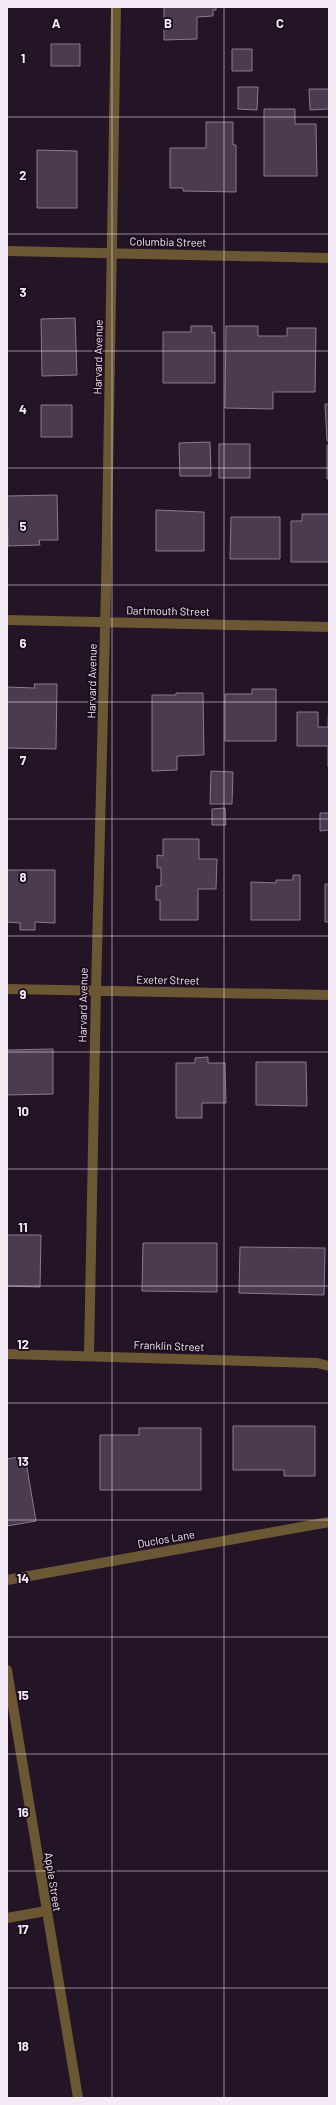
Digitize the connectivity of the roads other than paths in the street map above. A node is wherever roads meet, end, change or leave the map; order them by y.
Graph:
1 (116, 7) edge
2 (7, 250) edge
3 (111, 253) junction
4 (329, 258) edge
5 (7, 620) edge
6 (105, 622) junction
7 (329, 627) edge
8 (7, 989) edge
9 (96, 991) junction
10 (329, 995) edge
11 (7, 1354) edge
12 (89, 1355) junction
13 (329, 1366) edge
14 (329, 1522) edge
15 (7, 1580) edge
16 (7, 1670) edge
17 (46, 1911) junction
18 (7, 1918) edge
19 (78, 2098) edge

1 - 3 street, Harvard Avenue
2 - 3 street, Columbia Street
3 - 4 street, Columbia Street
3 - 6 street, Harvard Avenue
5 - 6 street, Dartmouth Street
6 - 7 street, Dartmouth Street
6 - 9 street, Harvard Avenue
8 - 9 street, Exeter Street
9 - 10 street, Exeter Street
9 - 12 street, Harvard Avenue
11 - 12 street, Franklin Street
12 - 13 street, Franklin Street
14 - 15 street, Duclos Lane
16 - 17 street, Apple Street
17 - 18 street
17 - 19 street, Apple Street

